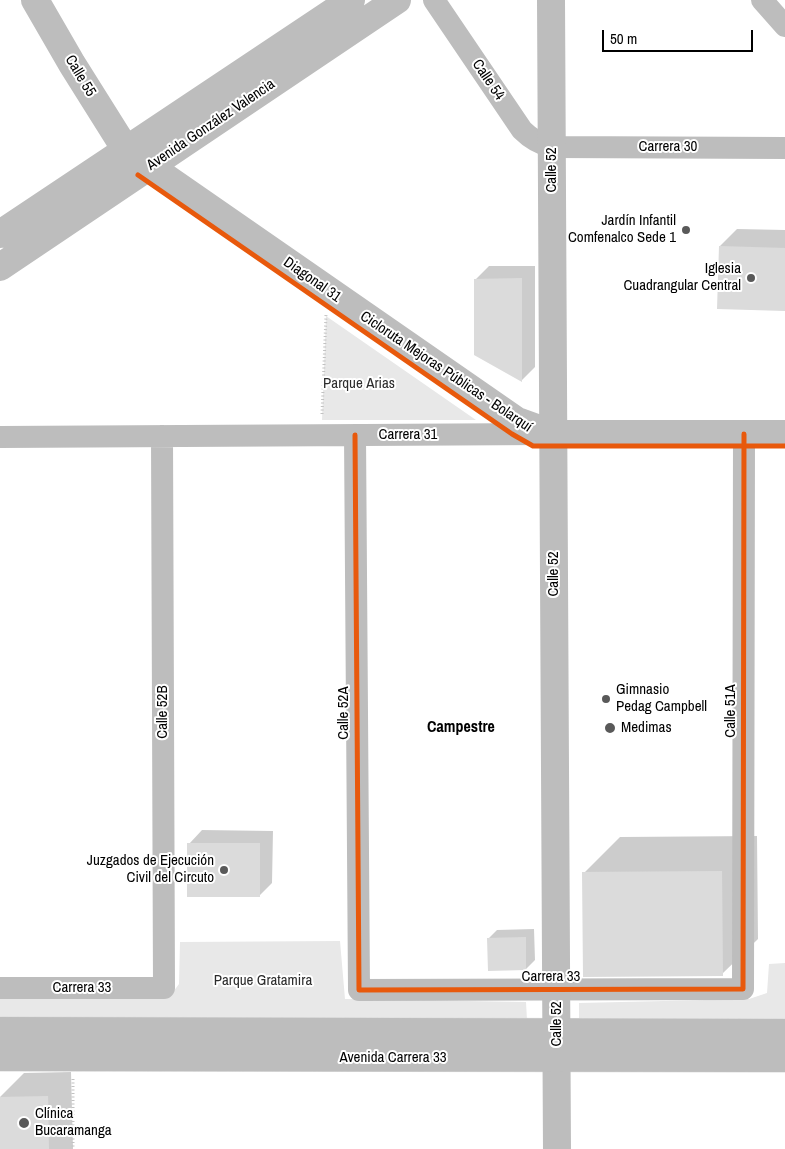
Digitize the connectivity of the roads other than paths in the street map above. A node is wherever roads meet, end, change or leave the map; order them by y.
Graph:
1 (35, 0) edge
2 (351, 0) edge
3 (397, 0) edge
4 (434, 0) edge
5 (551, 0) edge
6 (762, 0) edge
7 (785, 26) edge
8 (552, 147) junction
9 (785, 148) edge
10 (126, 150) junction
11 (150, 167) junction
12 (0, 234) edge
13 (0, 268) edge
14 (553, 434) junction
15 (744, 434) junction
16 (785, 434) edge
17 (355, 435) junction
18 (162, 436) junction
19 (0, 437) edge
20 (0, 988) edge
21 (164, 988) joint
22 (557, 989) junction
23 (743, 989) joint
24 (358, 990) joint
25 (0, 1031) edge
26 (785, 1033) edge
27 (557, 1045) junction
28 (0, 1056) edge
29 (785, 1058) edge
30 (557, 1149) edge

1 - 10 street, Calle 55
2 - 10 street, Avenida González Valencia
3 - 11 street, Avenida González Valencia
4 - 8 street, Calle 54
5 - 8 street, Calle 52
6 - 7 street
8 - 9 street, Carrera 30
8 - 14 street, Calle 52
10 - 11 street, Diagonal 31
10 - 12 street, Avenida González Valencia
11 - 13 street, Avenida González Valencia
11 - 14 street, Diagonal 31
14 - 15 street, Carrera 31
14 - 17 street, Carrera 31
14 - 22 street, Calle 52
15 - 16 street, Carrera 31
15 - 23 street, Calle 51A
17 - 18 street, Carrera 31
17 - 24 street, Calle 52A
18 - 19 street, Carrera 31
18 - 21 street, Calle 52B
20 - 21 street, Carrera 33
22 - 23 street, Carrera 33
22 - 24 street, Carrera 33
22 - 27 street, Calle 52
25 - 27 street, Avenida Carrera 33
26 - 27 street, Avenida Carrera 33
27 - 28 street, Avenida Carrera 33
27 - 29 street, Avenida Carrera 33
27 - 30 street, Calle 52

